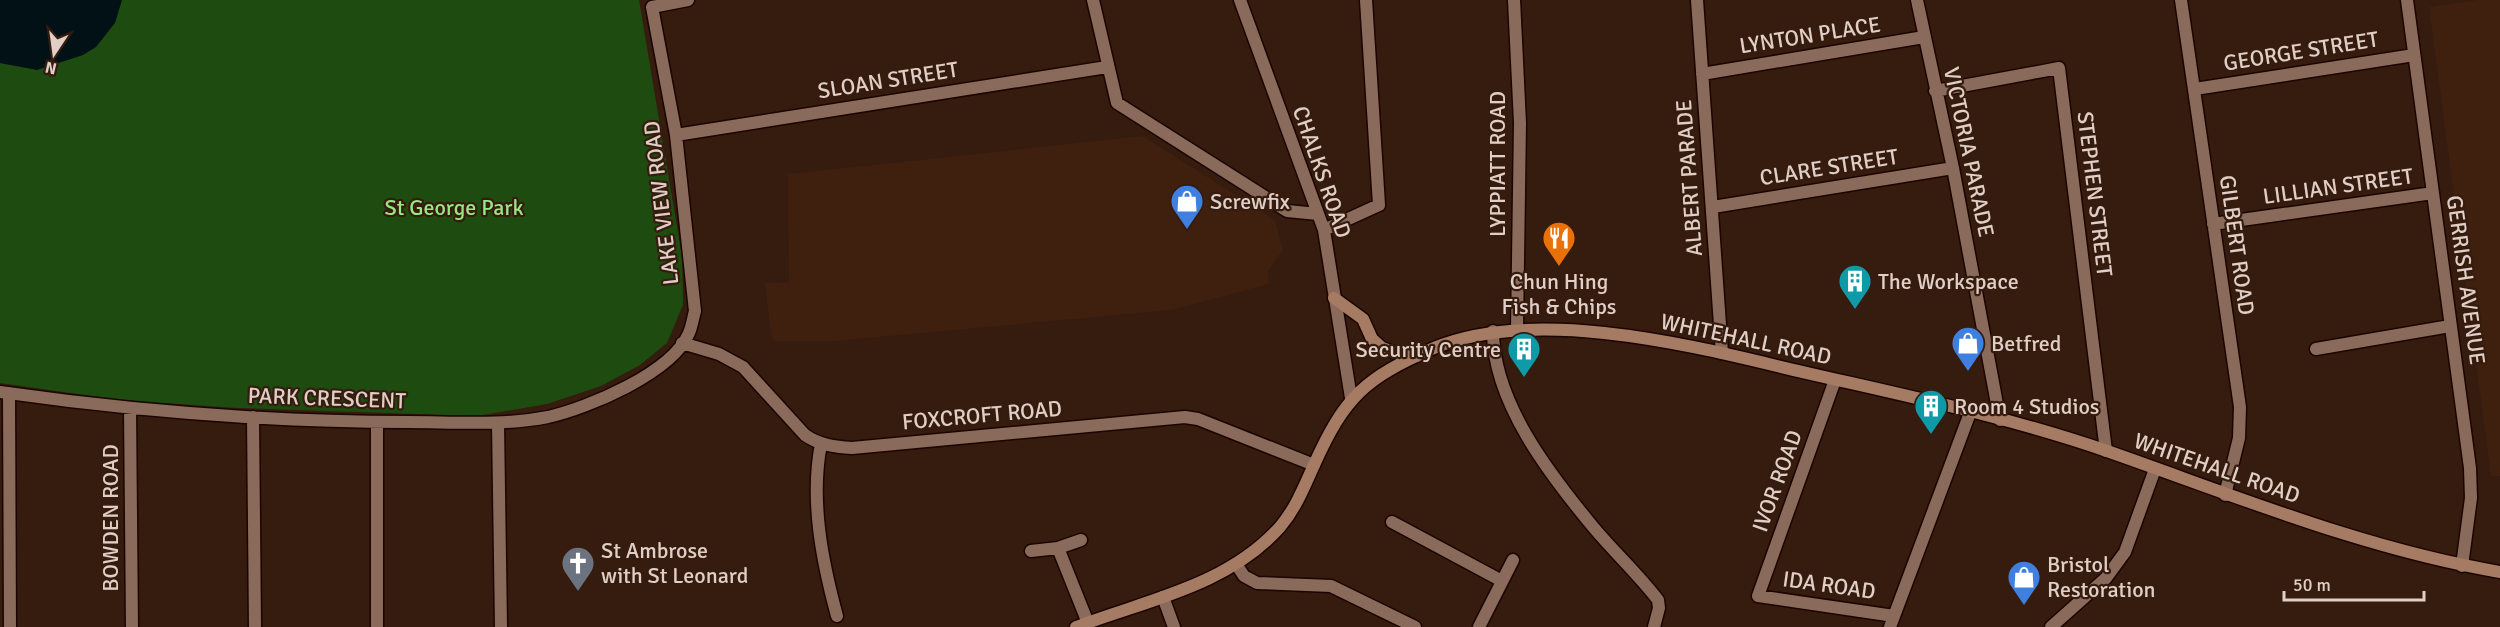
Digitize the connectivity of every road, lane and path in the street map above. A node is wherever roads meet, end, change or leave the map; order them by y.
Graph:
1 (688, 0) edge
2 (1093, 0) edge
3 (1240, 0) edge
4 (1366, 0) edge
5 (1514, 0) edge
6 (1697, 0) edge
7 (1917, 0) edge
8 (2181, 0) edge
9 (2407, 0) edge
10 (1924, 37) junction
11 (2414, 55) junction
12 (1107, 67) junction
13 (1702, 74) junction
14 (2195, 89) junction
15 (1935, 91) junction
16 (676, 135) junction
17 (1953, 168) junction
18 (2433, 194) junction
19 (1713, 207) junction
20 (1318, 214) junction
21 (2213, 224) junction
22 (1324, 230) junction
23 (1334, 298) junction
24 (2450, 326) junction
25 (1517, 329) junction
26 (1494, 331) junction
27 (682, 343) junction
28 (2316, 349) dead end
29 (1722, 353) junction
30 (1418, 356) junction
31 (645, 376) joint
32 (1835, 380) junction
33 (5, 392) edge
34 (1351, 398) junction
35 (130, 408) junction
36 (1970, 413) junction
37 (254, 417) junction
38 (2000, 420) junction
39 (377, 422) junction
40 (498, 423) junction
41 (821, 444) junction
42 (2106, 451) junction
43 (1314, 465) junction
44 (2155, 469) junction
45 (2225, 495) junction
46 (1392, 522) dead end
47 (1081, 540) dead end
48 (1058, 548) junction
49 (1031, 551) dead end
50 (1513, 560) dead end
51 (1236, 564) junction
52 (2462, 566) junction
53 (2500, 572) edge
54 (5, 581) edge
55 (1502, 581) junction
56 (1758, 596) joint
57 (1163, 597) junction
58 (837, 616) dead end
59 (1892, 622) edge
60 (1082, 625) edge
61 (10, 627) edge
62 (132, 627) edge
63 (255, 627) edge
64 (377, 627) edge
65 (501, 627) edge
66 (1174, 627) edge
67 (1415, 627) edge
68 (1479, 627) edge
69 (1654, 627) edge
70 (2051, 627) edge

1 - 16 street, LAKE VIEW ROAD
2 - 12 street
3 - 20 street, CHALKS ROAD
4 - 22 street
5 - 25 street, LYPPIATT ROAD
6 - 13 street, ALBERT PARADE
7 - 10 street, VICTORIA PARADE
8 - 14 street, GILBERT ROAD
9 - 11 street, GERRISH AVENUE
10 - 13 street, LYNTON PLACE
10 - 15 street, VICTORIA PARADE
11 - 14 street, GEORGE STREET
11 - 18 street, GERRISH AVENUE
12 - 16 street, SLOAN STREET
12 - 20 street
13 - 19 street, ALBERT PARADE
14 - 21 street, GILBERT ROAD
15 - 17 street, VICTORIA PARADE
15 - 42 street, STEPHEN STREET
16 - 27 street, LAKE VIEW ROAD
17 - 19 street, CLARE STREET
17 - 38 street, VICTORIA PARADE
18 - 21 street, LILLIAN STREET
18 - 24 street, GERRISH AVENUE
19 - 29 street, ALBERT PARADE
20 - 22 street, CHALKS ROAD
21 - 45 street, GILBERT ROAD
22 - 23 street, CHALKS ROAD
23 - 30 main road
23 - 34 street, CHALKS ROAD
24 - 28 street
24 - 52 street, GERRISH AVENUE
25 - 26 main road, WHITEHALL ROAD
25 - 29 main road, WHITEHALL ROAD
26 - 30 main road, WHITEHALL ROAD
26 - 69 street
27 - 31 street, LAKE VIEW ROAD
27 - 41 street, FOXCROFT ROAD
29 - 32 main road, WHITEHALL ROAD
30 - 34 main road, WHITEHALL ROAD
31 - 40 street, PARK CRESCENT
32 - 36 main road, WHITEHALL ROAD
32 - 56 street, IVOR ROAD
33 - 35 street, PARK CRESCENT
33 - 54 street
34 - 43 main road, WHITEHALL ROAD
35 - 37 street, PARK CRESCENT
35 - 62 street, BOWDEN ROAD
36 - 38 main road, WHITEHALL ROAD
36 - 59 street
37 - 39 street, PARK CRESCENT
37 - 63 street
38 - 42 main road, WHITEHALL ROAD
39 - 40 street, PARK CRESCENT
39 - 64 street
40 - 65 street
41 - 43 street, FOXCROFT ROAD
41 - 58 street
42 - 44 main road, WHITEHALL ROAD
43 - 51 main road, WHITEHALL ROAD
44 - 45 main road, WHITEHALL ROAD
44 - 70 street
45 - 52 main road, WHITEHALL ROAD
46 - 55 street
47 - 48 street
48 - 49 street
48 - 60 street
50 - 55 street
51 - 57 main road, WHITEHALL ROAD
51 - 67 street
52 - 53 main road, WHITEHALL ROAD
54 - 61 street
55 - 68 street
56 - 59 street, IDA ROAD
57 - 60 main road, WHITEHALL ROAD
57 - 66 street

